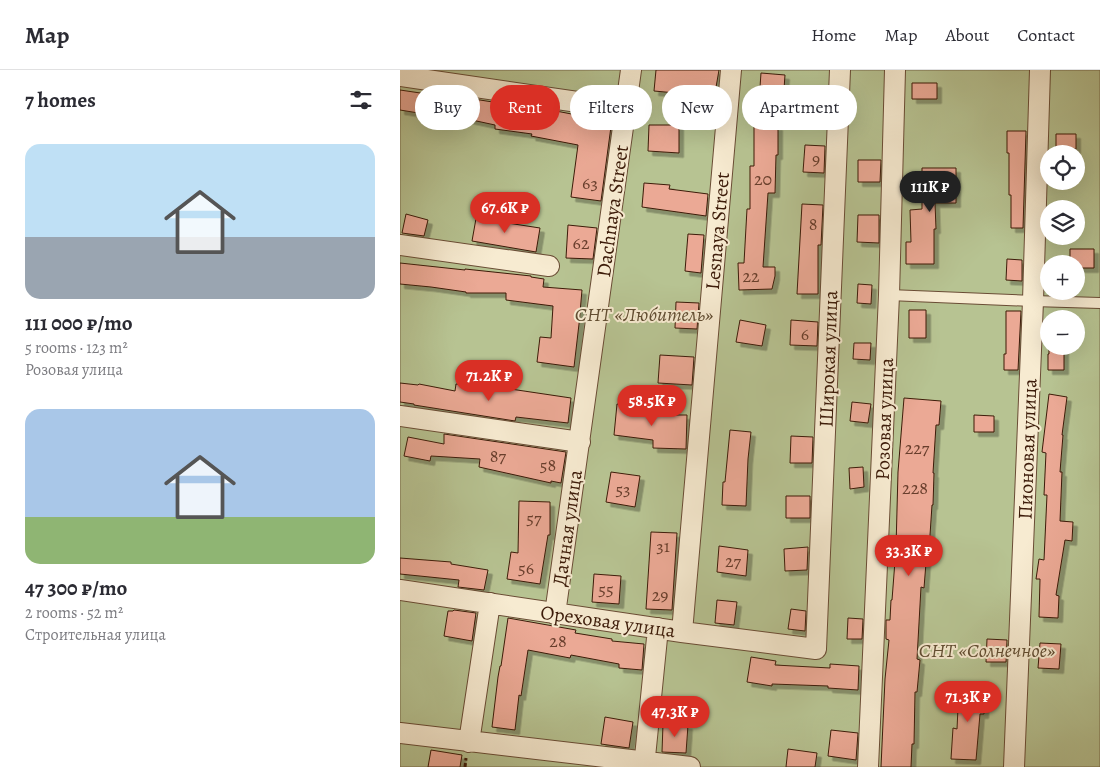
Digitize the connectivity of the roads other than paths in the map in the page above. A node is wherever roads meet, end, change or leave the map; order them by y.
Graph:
1 (632, 70) edge
2 (731, 70) edge
3 (840, 70) edge
4 (895, 70) edge
5 (1040, 70) edge
6 (400, 76) edge
7 (630, 85) edge
8 (570, 101) edge
9 (623, 130) edge
10 (400, 245) edge
11 (549, 266) dead end
12 (889, 295) junction
13 (1033, 301) junction
14 (1100, 303) edge
15 (400, 416) edge
16 (580, 442) junction
17 (400, 590) edge
18 (490, 603) junction
19 (555, 614) junction
20 (658, 628) junction
21 (682, 632) junction
22 (816, 649) joint
23 (400, 733) edge
24 (469, 742) junction
25 (644, 764) edge
26 (690, 767) edge
27 (868, 767) edge
28 (1014, 767) edge

1 - 7 street, Dachnaya Street
2 - 21 street, Lesnaya Street
3 - 22 street, Широкая улица
4 - 12 street, Розовая улица
5 - 13 street, Пионовая улица
6 - 8 street
9 - 16 street, Dachnaya Street
10 - 11 street
12 - 13 lane
12 - 27 street, Розовая улица
13 - 14 lane
13 - 28 street, Пионовая улица
15 - 16 street
16 - 19 street, Дачная улица
17 - 18 street, Ореховая улица
18 - 19 street, Ореховая улица
18 - 24 street
19 - 20 street, Ореховая улица
20 - 21 street, Ореховая улица
20 - 25 street
21 - 22 street, Ореховая улица
23 - 24 street
24 - 25 street
25 - 26 street

